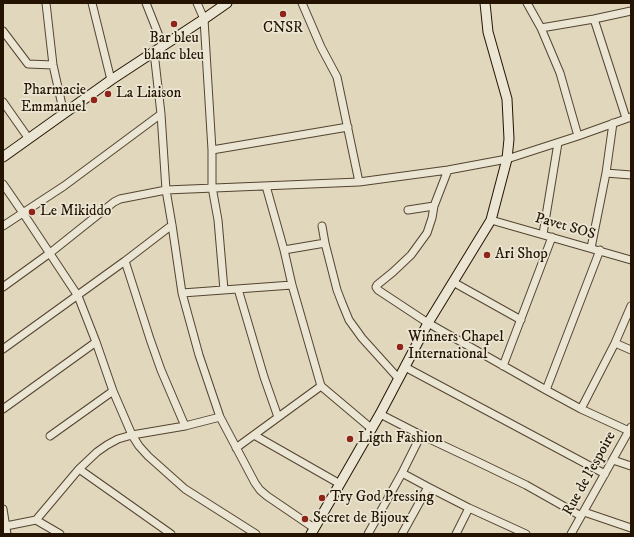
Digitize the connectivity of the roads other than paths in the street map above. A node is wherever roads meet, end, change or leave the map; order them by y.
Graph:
1 (46, 3) edge
2 (92, 3) edge
3 (146, 3) edge
4 (197, 3) edge
5 (227, 3) edge
6 (302, 3) edge
7 (485, 3) edge
8 (527, 3) edge
9 (631, 11) edge
10 (594, 19) junction
11 (204, 20) junction
12 (541, 28) junction
13 (3, 31) edge
14 (163, 46) junction
15 (154, 52) junction
16 (53, 65) junction
17 (111, 80) junction
18 (3, 102) edge
19 (64, 114) junction
20 (161, 114) junction
21 (629, 118) edge
22 (613, 123) junction
23 (348, 127) junction
24 (578, 136) junction
25 (29, 139) junction
26 (558, 143) junction
27 (212, 150) junction
28 (3, 157) edge
29 (507, 159) junction
30 (448, 170) junction
31 (606, 173) junction
32 (631, 175) edge
33 (360, 182) junction
34 (3, 184) edge
35 (266, 186) junction
36 (212, 188) junction
37 (166, 190) junction
38 (434, 206) junction
39 (408, 210) dead end
40 (23, 213) junction
41 (491, 220) junction
42 (172, 225) junction
43 (3, 226) edge
44 (322, 226) dead end
45 (543, 234) junction
46 (552, 237) junction
47 (325, 243) junction
48 (591, 248) junction
49 (284, 250) junction
50 (600, 250) junction
51 (50, 253) junction
52 (631, 260) edge
53 (125, 261) junction
54 (453, 282) junction
55 (292, 285) junction
56 (3, 287) edge
57 (238, 289) junction
58 (224, 290) junction
59 (182, 293) junction
60 (78, 296) junction
61 (631, 306) edge
62 (521, 320) junction
63 (428, 323) junction
64 (96, 342) junction
65 (615, 343) junction
66 (3, 349) edge
67 (631, 350) edge
68 (503, 366) junction
69 (405, 367) junction
70 (398, 379) junction
71 (320, 386) junction
72 (546, 390) junction
73 (114, 391) junction
74 (3, 409) edge
75 (581, 409) junction
76 (380, 414) junction
77 (220, 416) junction
78 (278, 417) junction
79 (185, 426) junction
80 (372, 429) junction
81 (630, 429) edge
82 (132, 435) junction
83 (254, 435) junction
84 (421, 435) junction
85 (50, 436) dead end
86 (236, 448) junction
87 (613, 460) junction
88 (631, 466) edge
89 (78, 469) junction
90 (402, 473) junction
91 (605, 474) junction
92 (340, 484) junction
93 (428, 487) junction
94 (469, 508) junction
95 (3, 509) edge
96 (582, 514) junction
97 (36, 520) junction
98 (6, 526) junction
99 (631, 528) edge
100 (313, 531) edge
101 (517, 532) edge
102 (8, 534) edge
103 (60, 534) edge
104 (172, 534) edge
105 (256, 534) edge
106 (368, 534) edge
107 (402, 534) edge
108 (456, 534) edge
109 (526, 534) edge
110 (571, 534) edge

1 - 16 street
2 - 17 street
3 - 14 street
4 - 11 street
5 - 11 main road
6 - 23 street
7 - 29 main road
8 - 12 street
9 - 10 street
10 - 12 street
10 - 21 street
11 - 14 main road
11 - 27 street
12 - 24 street
13 - 16 street
14 - 15 main road
15 - 17 main road
15 - 20 street
16 - 19 street
17 - 19 main road
18 - 25 street
19 - 25 main road
20 - 37 street
20 - 40 street
21 - 22 street
22 - 24 street
22 - 31 street
23 - 27 street
23 - 33 street
24 - 26 street
25 - 28 main road
26 - 29 street
26 - 45 street
27 - 36 street
29 - 30 street
29 - 41 main road
30 - 33 street
30 - 38 street
31 - 32 street
31 - 48 street
33 - 35 street
34 - 40 street
35 - 36 street
35 - 49 street
36 - 37 street
36 - 58 street
37 - 42 street
37 - 51 street
38 - 39 street
38 - 63 street
40 - 43 street
40 - 51 street
41 - 45 street, Pavet SOS
41 - 54 main road
42 - 53 street
42 - 59 street
44 - 47 street
45 - 46 street, Pavet SOS
46 - 48 street, Pavet SOS
46 - 62 street
47 - 49 street
47 - 70 street
48 - 50 street, Pavet SOS
49 - 55 street
50 - 52 street, Pavet SOS
50 - 72 street
51 - 56 street
51 - 60 street
53 - 60 street
53 - 79 street
54 - 62 street
54 - 63 main road
55 - 57 street
55 - 71 street
57 - 58 street
57 - 78 street
58 - 59 street
59 - 77 street
60 - 64 street
60 - 66 street
61 - 65 street
62 - 68 street
63 - 68 street
63 - 69 main road
64 - 73 street
64 - 74 street
65 - 67 street
65 - 75 street
68 - 72 street
69 - 70 main road
69 - 91 street
70 - 76 main road
71 - 78 street
71 - 80 street
72 - 75 street
73 - 82 street
73 - 85 street
75 - 81 street
76 - 80 main road
76 - 84 street
77 - 79 street
77 - 86 street
78 - 83 street
79 - 82 street
80 - 92 main road
81 - 87 street, Rue de l'espoire
82 - 89 street
82 - 105 street
83 - 86 street
83 - 92 street
84 - 90 street
84 - 96 street
86 - 100 street
87 - 88 street
87 - 91 street, Rue de l'espoire
89 - 97 street
89 - 104 street
90 - 93 street
90 - 106 street
91 - 96 street, Rue de l'espoire
92 - 100 main road
93 - 94 street
93 - 107 street
94 - 101 street
94 - 108 street
95 - 98 street
96 - 99 street
96 - 110 street, Rue de l'espoire
97 - 98 street
97 - 103 street
98 - 102 street
101 - 109 street

